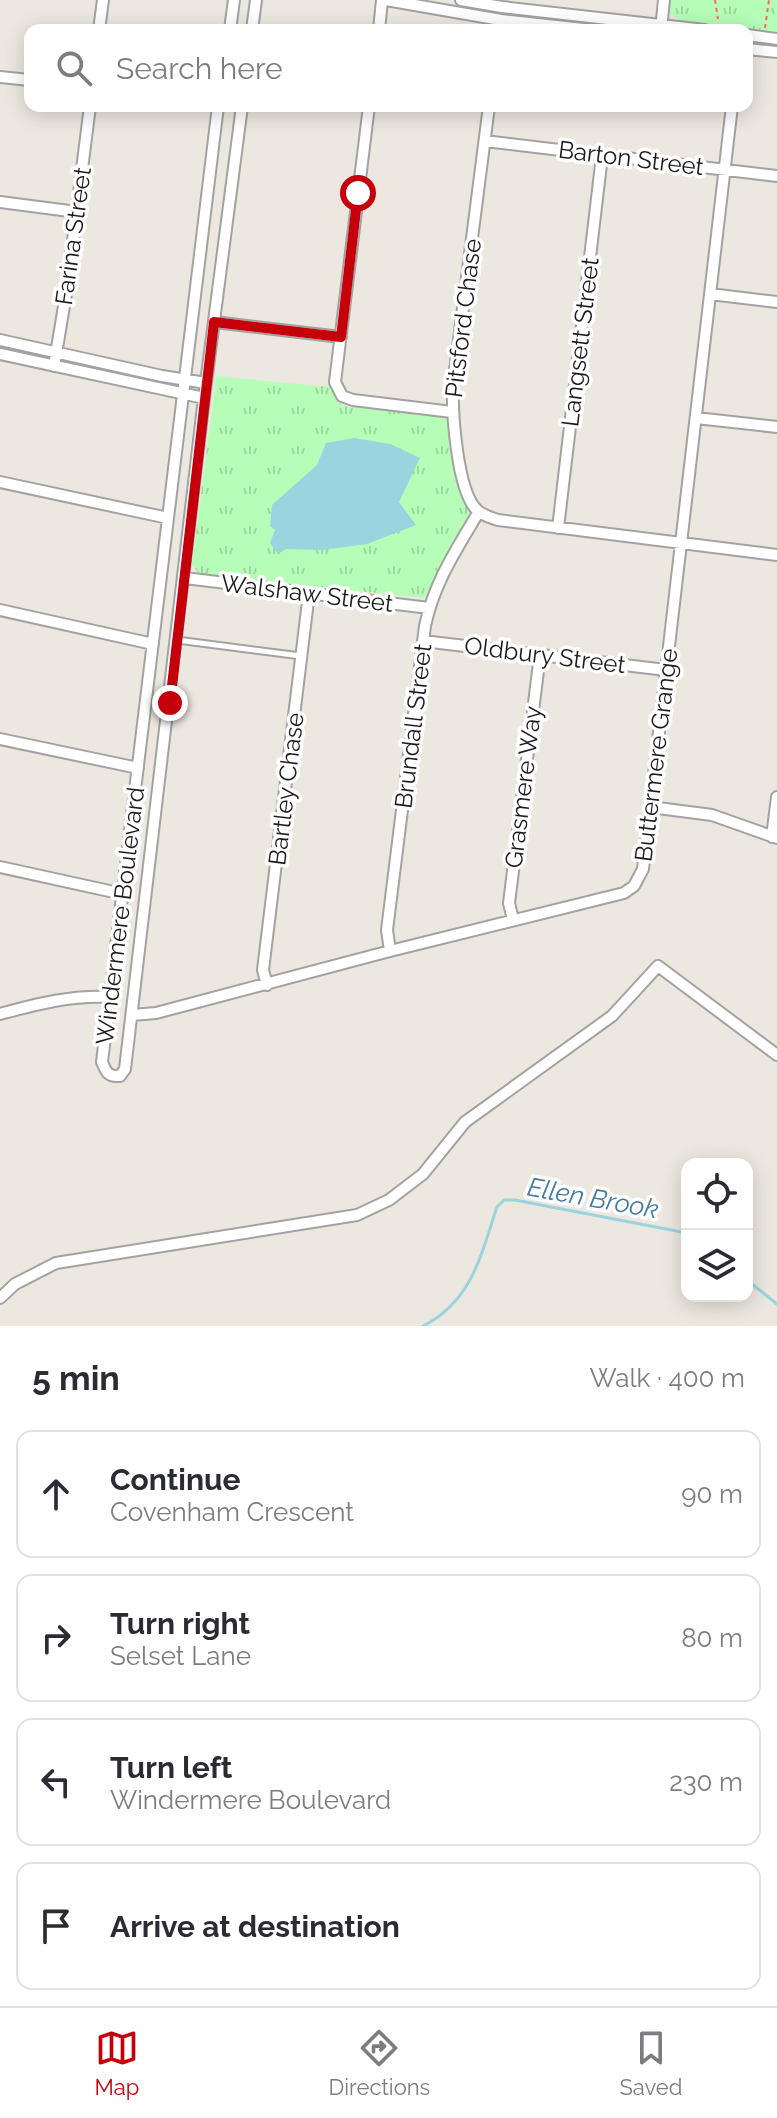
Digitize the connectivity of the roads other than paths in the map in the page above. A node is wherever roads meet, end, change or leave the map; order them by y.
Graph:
1 (103, 0) edge
2 (234, 0) edge
3 (256, 0) edge
4 (384, 0) edge
5 (461, 0) edge
6 (664, 0) edge
7 (502, 7) junction
8 (100, 24) edge
9 (231, 24) edge
10 (253, 24) edge
11 (380, 24) edge
12 (495, 24) edge
13 (500, 24) edge
14 (637, 24) edge
15 (661, 24) edge
16 (753, 36) edge
17 (777, 39) edge
18 (753, 50) edge
19 (777, 52) edge
20 (0, 77) edge
21 (24, 79) edge
22 (89, 112) edge
23 (217, 112) edge
24 (241, 112) edge
25 (368, 112) edge
26 (488, 112) edge
27 (731, 112) edge
28 (485, 141) junction
29 (602, 156) junction
30 (725, 169) junction
31 (777, 176) edge
32 (0, 202) edge
33 (77, 212) junction
34 (710, 294) junction
35 (777, 302) edge
36 (214, 322) junction
37 (341, 337) junction
38 (0, 340) edge
39 (56, 353) junction
40 (0, 354) edge
41 (54, 366) junction
42 (185, 380) junction
43 (206, 383) junction
44 (184, 394) junction
45 (204, 398) junction
46 (452, 412) junction
47 (696, 418) junction
48 (777, 427) edge
49 (0, 482) edge
50 (478, 513) junction
51 (168, 518) junction
52 (558, 528) junction
53 (681, 544) junction
54 (777, 555) edge
55 (185, 578) junction
56 (309, 593) junction
57 (429, 608) junction
58 (0, 610) edge
59 (177, 640) junction
60 (423, 641) junction
61 (153, 644) junction
62 (540, 655) junction
63 (302, 656) junction
64 (666, 670) junction
65 (0, 739) edge
66 (138, 768) junction
67 (777, 797) edge
68 (650, 807) junction
69 (775, 838) edge
70 (0, 867) edge
71 (123, 894) junction
72 (513, 920) junction
73 (390, 951) junction
74 (267, 985) junction
75 (110, 997) junction
76 (0, 1014) edge
77 (132, 1015) junction
78 (777, 1055) edge
79 (0, 1298) edge

1 - 8 street
2 - 9 street
3 - 10 street
4 - 11 street
4 - 12 street
5 - 7 street
6 - 15 street
7 - 13 street
7 - 14 street
16 - 17 street
18 - 19 street
20 - 21 street
22 - 33 street, Farina Street
23 - 42 street, Windermere Boulevard
24 - 36 street, Windermere Boulevard
25 - 37 street
26 - 28 street, Pitsford Chase
27 - 30 street, Buttermere Grange
28 - 29 street, Barton Street
28 - 46 street, Pitsford Chase
29 - 30 street, Barton Street
29 - 52 street, Langsett Street
30 - 31 street, Barton Street
30 - 34 street, Buttermere Grange
32 - 33 street
33 - 39 street, Farina Street
34 - 35 street
34 - 47 street, Buttermere Grange
36 - 37 street
36 - 43 street, Windermere Boulevard
37 - 46 street
38 - 39 street
39 - 41 street, Farina Street
39 - 42 street
40 - 41 street
41 - 44 street
42 - 43 street
42 - 44 street, Windermere Boulevard
43 - 45 street, Windermere Boulevard
44 - 45 street
44 - 51 street, Windermere Boulevard
45 - 55 street, Windermere Boulevard
46 - 50 street, Pitsford Chase
47 - 48 street
47 - 53 street, Buttermere Grange
49 - 51 street
50 - 52 street
50 - 57 street, Brundall Street
51 - 61 street, Windermere Boulevard
52 - 53 street
53 - 54 street
53 - 64 street, Buttermere Grange
55 - 56 street, Walshaw Street
55 - 59 street, Windermere Boulevard
56 - 57 street, Walshaw Street
56 - 63 street, Bartley Chase
57 - 60 street, Brundall Street
58 - 61 street
59 - 63 lane
59 - 77 street, Windermere Boulevard
60 - 62 street, Oldbury Street
60 - 73 street, Brundall Street
61 - 66 street, Windermere Boulevard
62 - 64 street, Oldbury Street
62 - 72 street, Grasmere Way
63 - 74 street, Bartley Chase
64 - 68 street, Buttermere Grange
65 - 66 street
66 - 71 street, Windermere Boulevard
67 - 69 street
68 - 69 street
68 - 72 street, Buttermere Grange
70 - 71 street
71 - 75 street, Windermere Boulevard
72 - 73 street, Buttermere Grange
73 - 74 street, Buttermere Grange
74 - 77 street, Buttermere Grange
75 - 76 street
75 - 77 street, Windermere Boulevard
78 - 79 street

